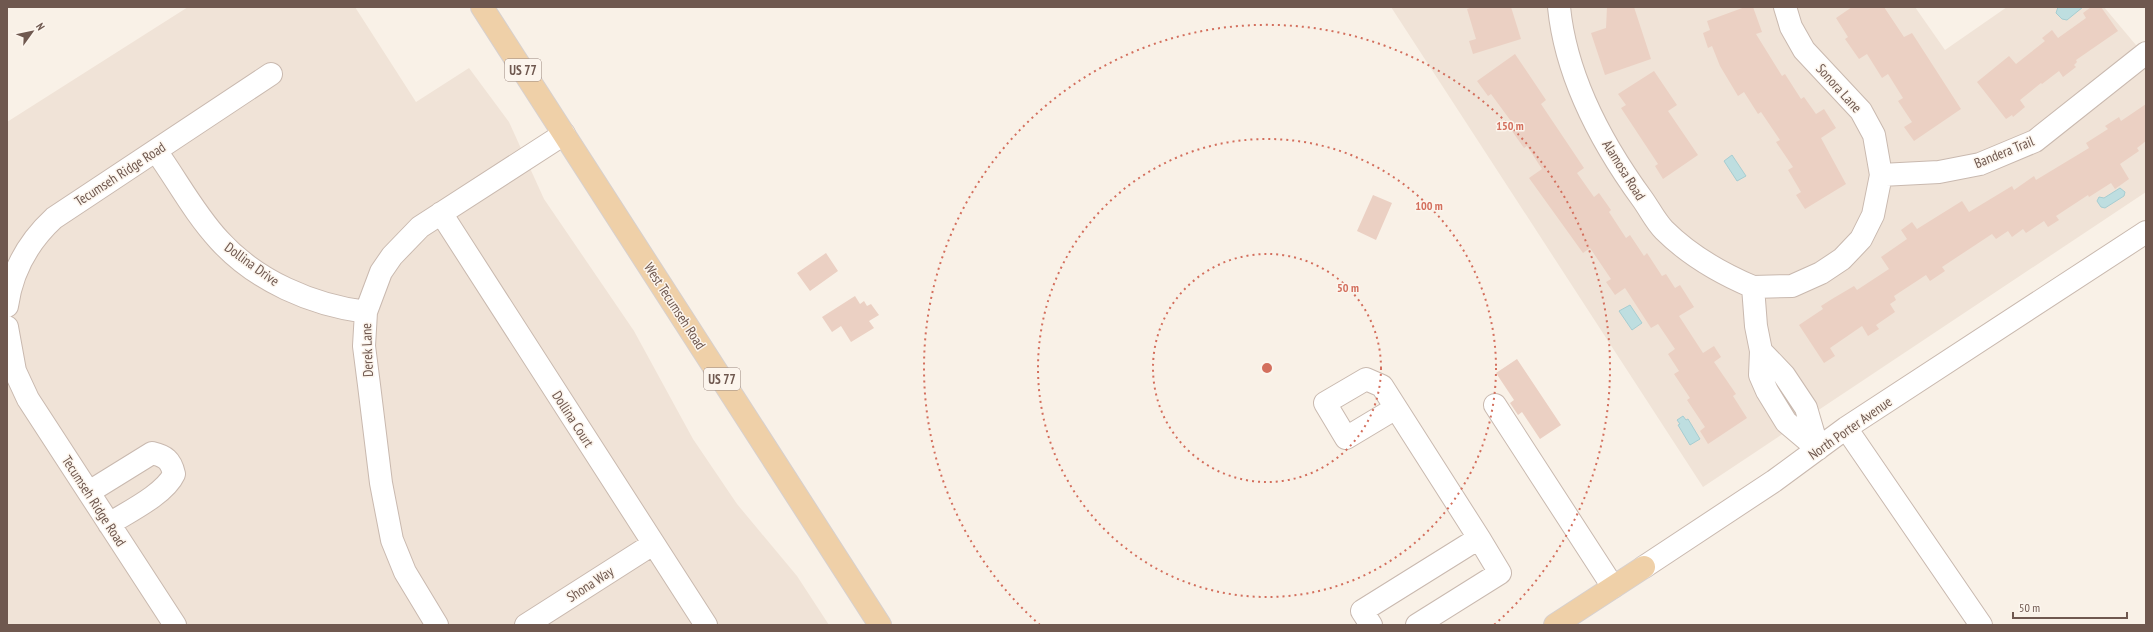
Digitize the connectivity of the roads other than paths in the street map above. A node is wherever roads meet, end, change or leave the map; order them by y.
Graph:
1 (482, 7) edge
2 (1559, 7) edge
3 (1785, 7) edge
4 (2146, 53) edge
5 (271, 74) dead end
6 (564, 134) junction
7 (156, 150) junction
8 (1881, 175) junction
9 (441, 213) junction
10 (2146, 232) edge
11 (1753, 288) junction
12 (8, 292) edge
13 (366, 312) junction
14 (7, 327) edge
15 (1495, 405) dead end
16 (1396, 408) dead end
17 (1846, 428) junction
18 (1818, 449) junction
19 (89, 492) junction
20 (109, 524) junction
21 (1479, 538) junction
22 (653, 544) junction
23 (1644, 567) joint
24 (1614, 586) junction
25 (175, 625) edge
26 (437, 625) edge
27 (526, 625) edge
28 (706, 625) edge
29 (880, 625) edge
30 (1371, 625) edge
31 (1417, 625) edge
32 (1555, 625) edge
33 (1981, 625) edge

1 - 6 main road, West Tecumseh Road / US 77
2 - 11 street, Alamosa Road
3 - 8 street, Sonora Lane
4 - 8 street, Bandera Trail
5 - 7 street, Tecumseh Ridge Road
6 - 9 street, Derek Lane
6 - 29 main road, West Tecumseh Road / US 77
7 - 12 street, Tecumseh Ridge Road
7 - 13 street, Dollina Drive
8 - 11 street, Alamosa Road
9 - 13 street, Derek Lane
9 - 22 street, Dollina Court
10 - 17 street, North Porter Avenue
11 - 18 street
13 - 26 street, Derek Lane
14 - 19 street, Tecumseh Ridge Road
15 - 24 street
16 - 21 street
17 - 18 street, North Porter Avenue
17 - 33 street
18 - 23 street, North Porter Avenue
19 - 20 street, Tecumseh Ridge Road
19 - 20 street
20 - 25 street, Tecumseh Ridge Road
21 - 30 street
21 - 31 street
22 - 27 street, Shona Way
22 - 28 street, Dollina Court
23 - 24 main road, North Porter Avenue
24 - 32 main road, North Porter Avenue

